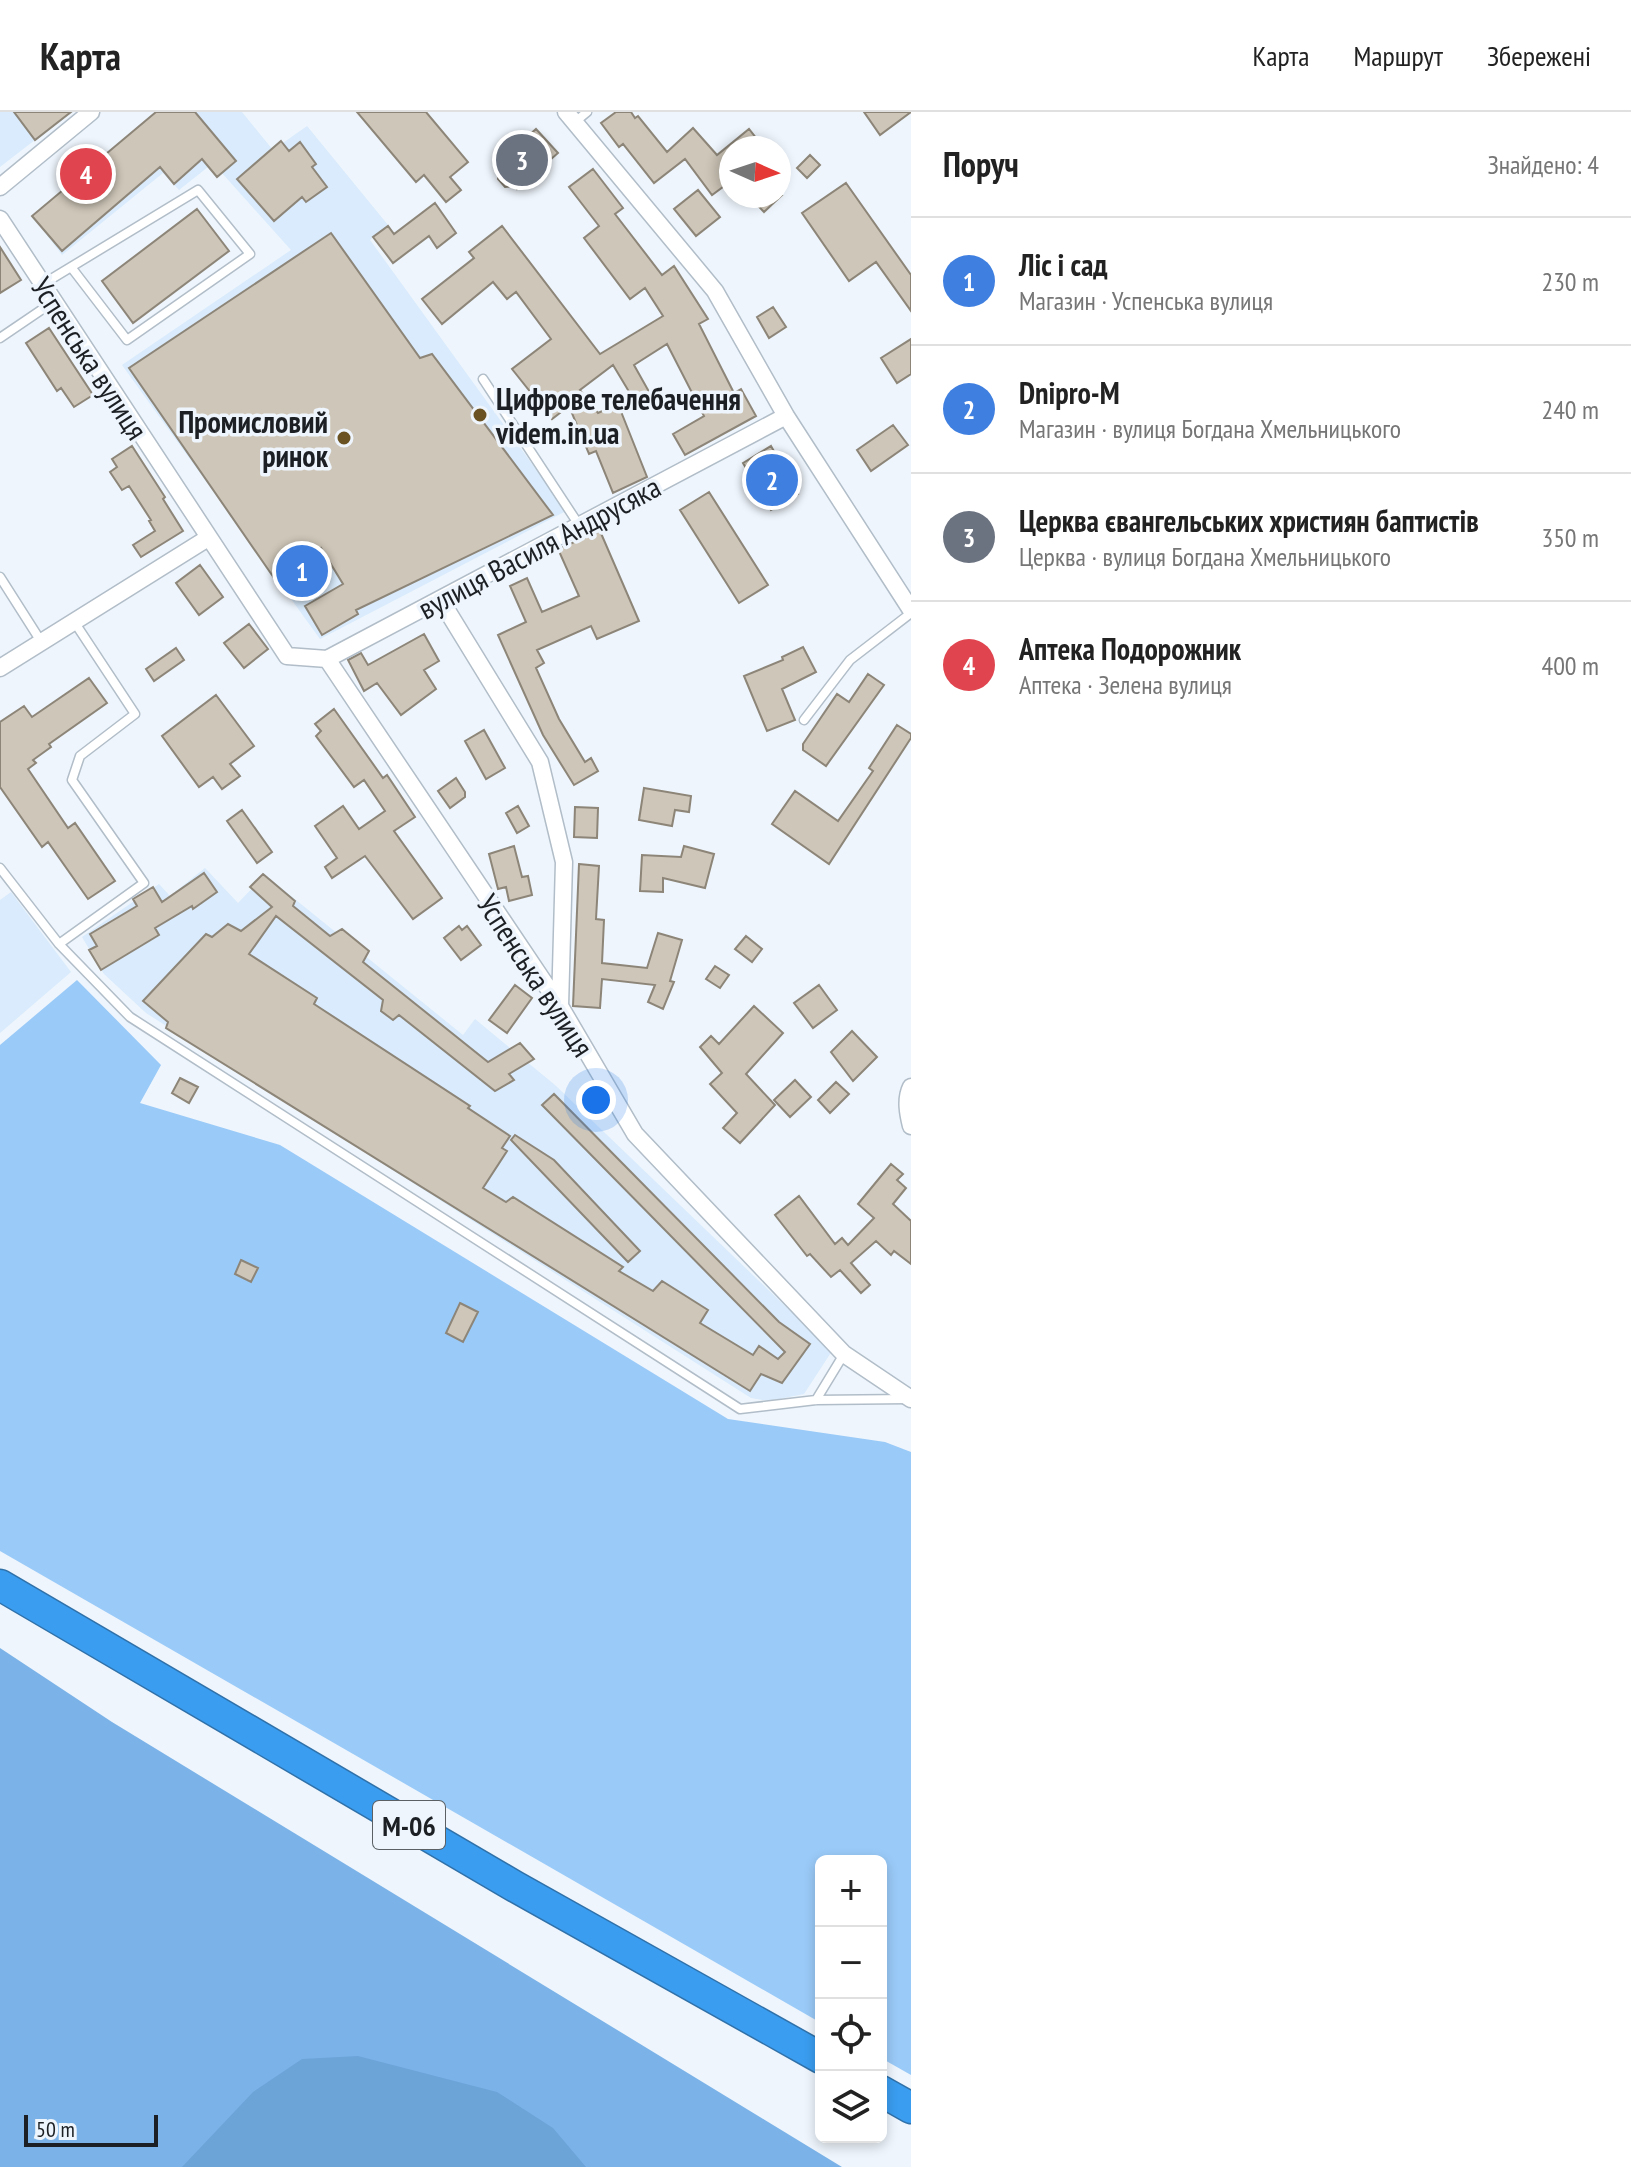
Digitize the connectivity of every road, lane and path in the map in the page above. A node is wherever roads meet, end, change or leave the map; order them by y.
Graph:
1 (91, 112) edge
2 (576, 115) edge
3 (0, 187) edge
4 (0, 219) edge
5 (71, 267) junction
6 (43, 284) junction
7 (53, 302) junction
8 (0, 338) edge
9 (483, 379) dead end
10 (786, 416) junction
11 (579, 525) junction
12 (208, 538) junction
13 (0, 577) edge
14 (905, 585) edge
15 (440, 599) junction
16 (911, 611) edge
17 (75, 623) junction
18 (42, 643) junction
19 (327, 659) junction
20 (0, 668) edge
21 (804, 720) dead end
22 (0, 868) edge
23 (59, 944) junction
24 (560, 1006) junction
25 (911, 1087) edge
26 (911, 1126) edge
27 (844, 1354) junction
28 (911, 1399) edge
29 (816, 1400) junction
30 (0, 1585) edge
31 (815, 2055) edge
32 (887, 2094) edge
33 (911, 2108) edge

1 - 3 street
2 - 10 street
4 - 6 street, Успенська вулиця
5 - 5 lane
5 - 6 lane
6 - 7 street, Успенська вулиця
7 - 8 lane
7 - 12 street, Успенська вулиця
9 - 11 lane
10 - 11 street, вулиця Василя Андрусяка
10 - 14 street
11 - 15 street, вулиця Василя Андрусяка
12 - 17 street
12 - 19 street, Успенська вулиця
13 - 18 lane
14 - 16 street
15 - 19 street, вулиця Василя Андрусяка
15 - 24 street
16 - 21 lane
17 - 18 street
17 - 23 lane
18 - 20 street
19 - 24 street, Успенська вулиця
22 - 23 lane
23 - 29 lane
24 - 27 street, Успенська вулиця
25 - 26 street
27 - 28 street, Успенська вулиця
27 - 29 lane
28 - 29 lane
30 - 31 highway, М-06
32 - 33 highway

